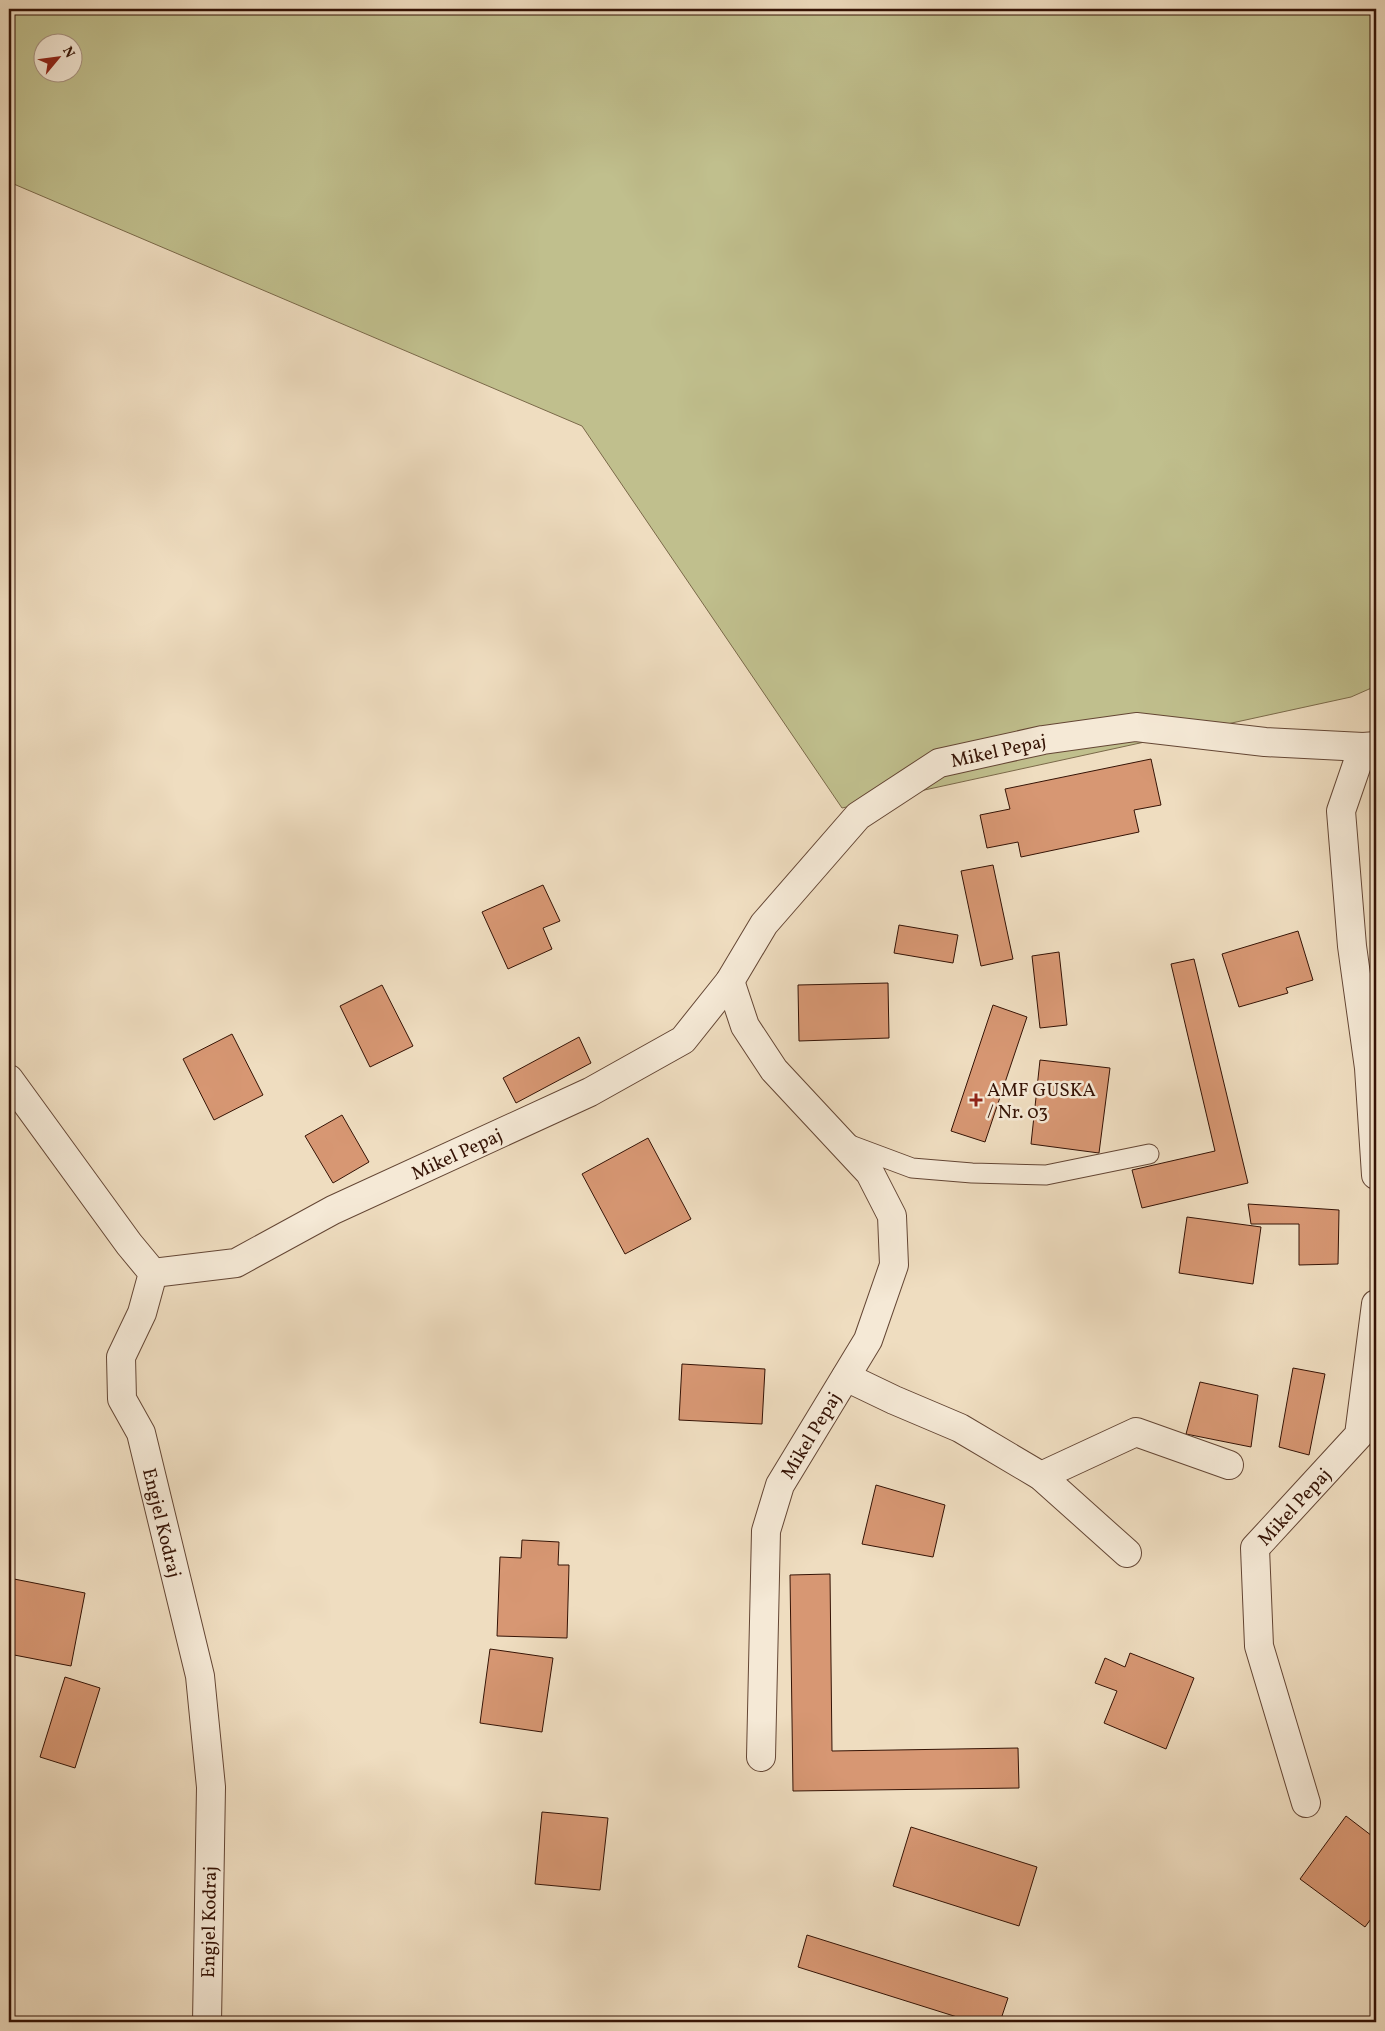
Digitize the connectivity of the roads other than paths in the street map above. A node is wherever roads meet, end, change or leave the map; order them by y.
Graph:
1 (1370, 746) edge
2 (730, 981) junction
3 (9, 1079) edge
4 (839, 1141) junction
5 (1149, 1154) dead end
6 (1376, 1175) edge
7 (153, 1273) junction
8 (1376, 1304) edge
9 (846, 1376) junction
10 (1229, 1465) dead end
11 (1041, 1476) junction
12 (1127, 1553) dead end
13 (761, 1757) dead end
14 (1306, 1803) dead end
15 (207, 2022) edge

1 - 2 street, Mikel Pepaj
1 - 6 street, Mikel Pepaj
2 - 4 street, Mikel Pepaj
2 - 7 street, Mikel Pepaj
3 - 7 street
4 - 5 lane, Mikel Pepaj
4 - 9 street, Mikel Pepaj
7 - 15 street, Engjel Kodraj
8 - 14 street, Mikel Pepaj
9 - 11 street
9 - 13 street, Mikel Pepaj
10 - 11 street
11 - 12 street

